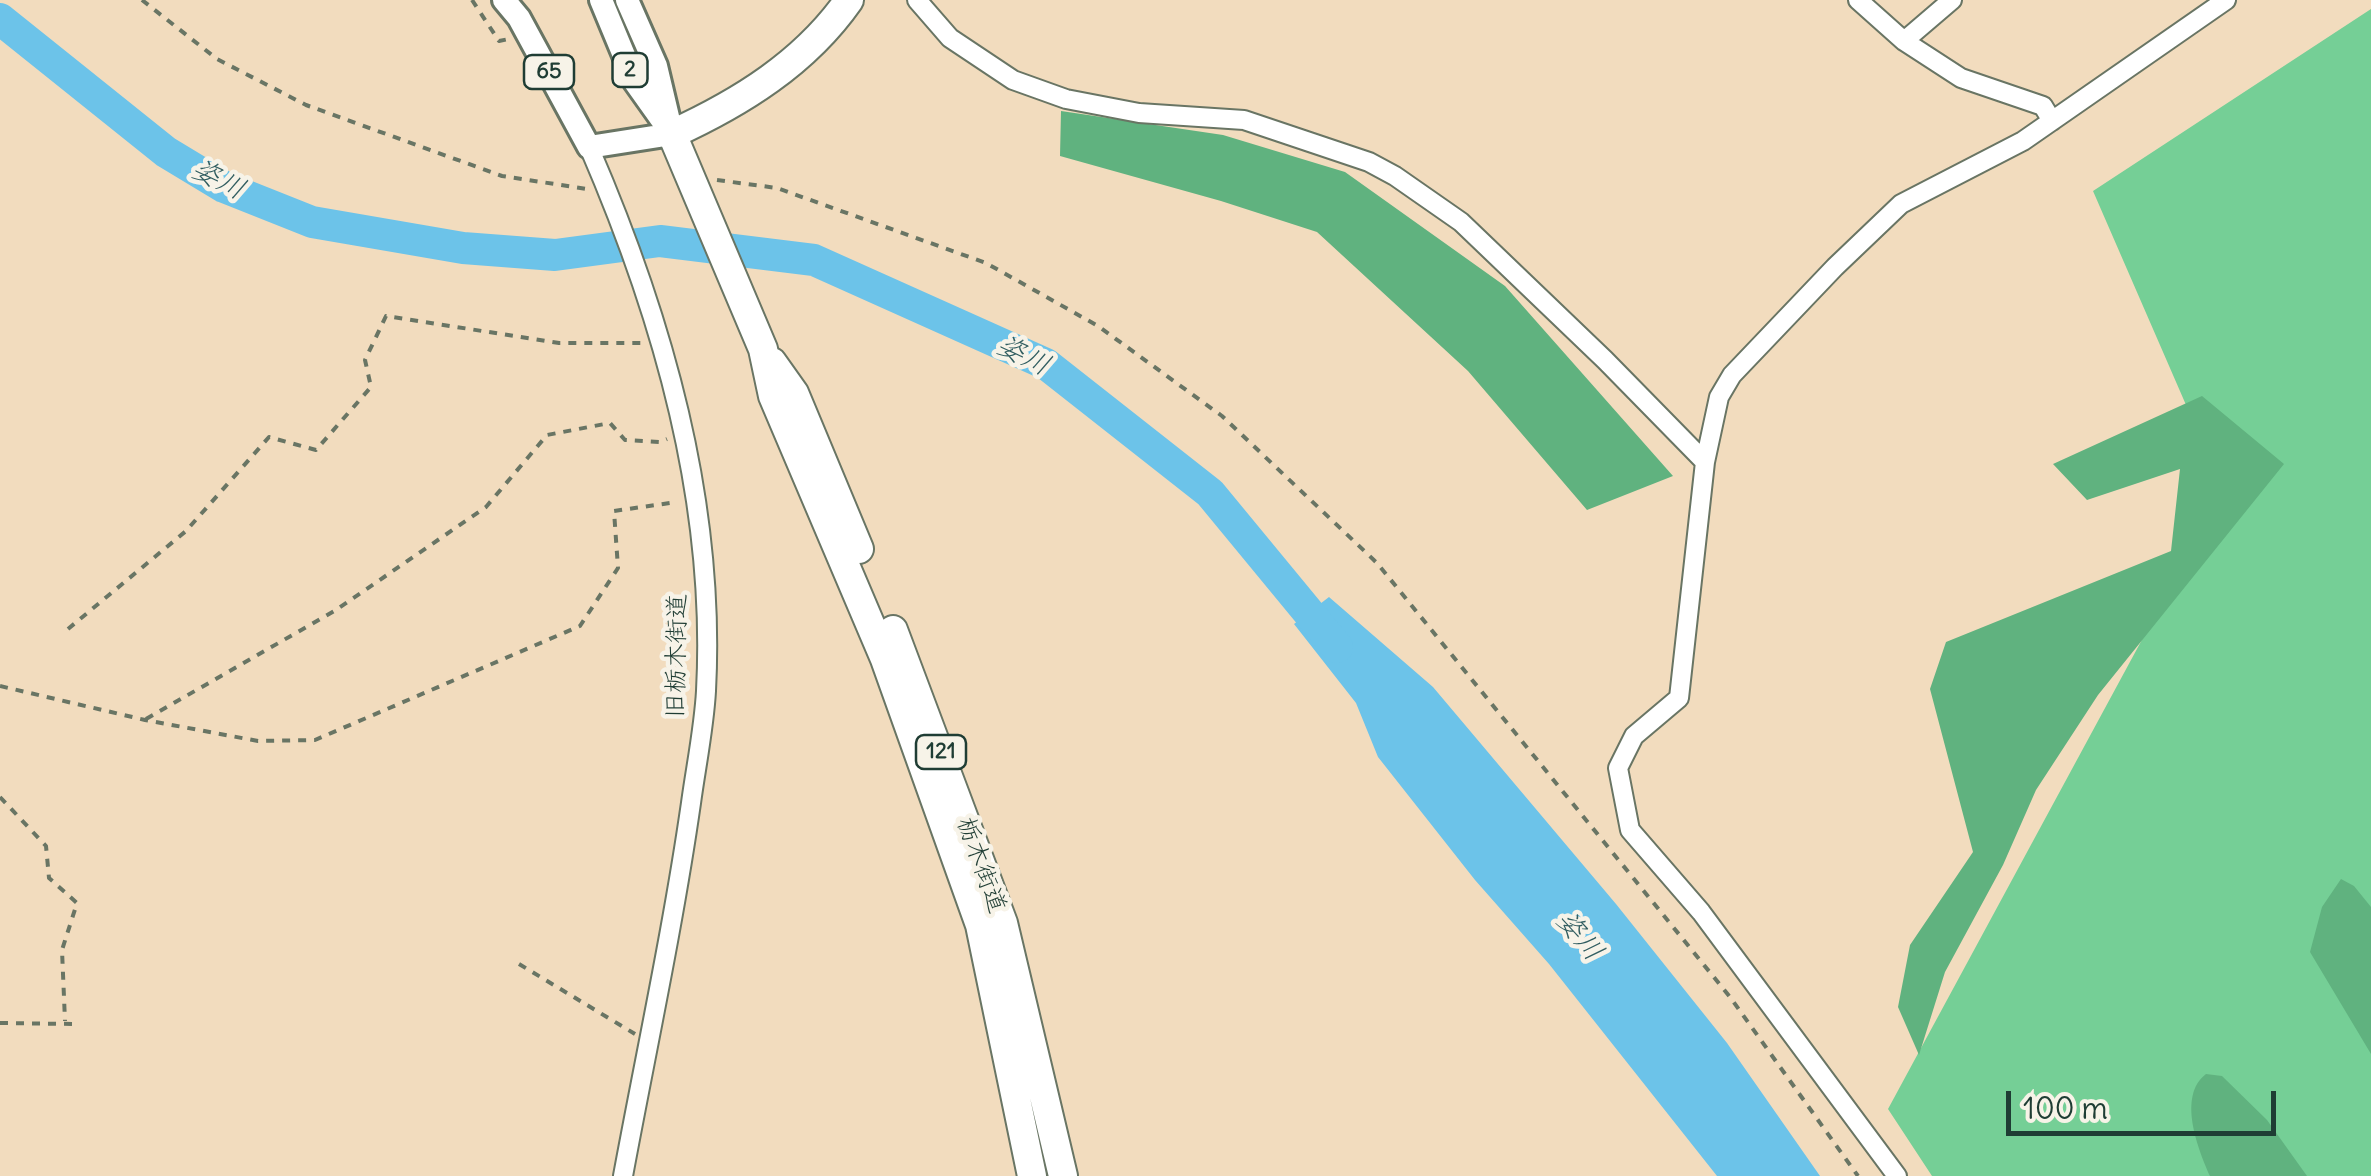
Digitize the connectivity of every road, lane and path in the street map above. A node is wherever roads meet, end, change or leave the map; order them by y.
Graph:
1 (142, 0) edge
2 (472, 0) edge
3 (504, 0) edge
4 (601, 0) edge
5 (627, 0) edge
6 (849, 0) edge
7 (917, 0) edge
8 (1858, 0) edge
9 (1952, 0) edge
10 (2226, 0) edge
11 (528, 34) junction
12 (1904, 41) junction
13 (2052, 122) junction
14 (672, 134) junction
15 (589, 147) junction
16 (691, 184) junction
17 (611, 197) junction
18 (662, 344) junction
19 (762, 348) junction
20 (684, 430) junction
21 (1704, 462) junction
22 (696, 500) junction
23 (68, 629) dead end
24 (0, 686) edge
25 (146, 720) junction
26 (0, 798) edge
27 (520, 964) dead end
28 (65, 1021) junction
29 (0, 1023) edge
30 (75, 1024) dead end
31 (648, 1041) junction
32 (622, 1176) edge
33 (1032, 1176) edge
34 (1064, 1176) edge
35 (1858, 1176) edge
36 (1898, 1176) edge

1 - 17 path
2 - 11 path
3 - 11 main road, 65
4 - 14 main road, 2
5 - 14 main road, 2
6 - 14 highway
7 - 21 street
8 - 12 street
9 - 12 street
10 - 13 street
11 - 15 main road, 65
12 - 13 street
13 - 21 street
14 - 15 main road
14 - 16 highway, 栃木街道 / 121
15 - 17 street, 旧栃木街道
16 - 19 highway, 栃木街道 / 121
16 - 35 path
17 - 18 street, 旧栃木街道
18 - 20 street, 旧栃木街道
18 - 23 path
19 - 33 highway, 栃木街道 / 121
19 - 34 highway, 栃木街道 / 121
20 - 22 street, 旧栃木街道
20 - 25 path
21 - 36 street
22 - 25 path
22 - 31 street, 旧栃木街道
24 - 25 path
26 - 28 path
27 - 31 path
28 - 29 path
28 - 30 path
31 - 32 street, 旧栃木街道

